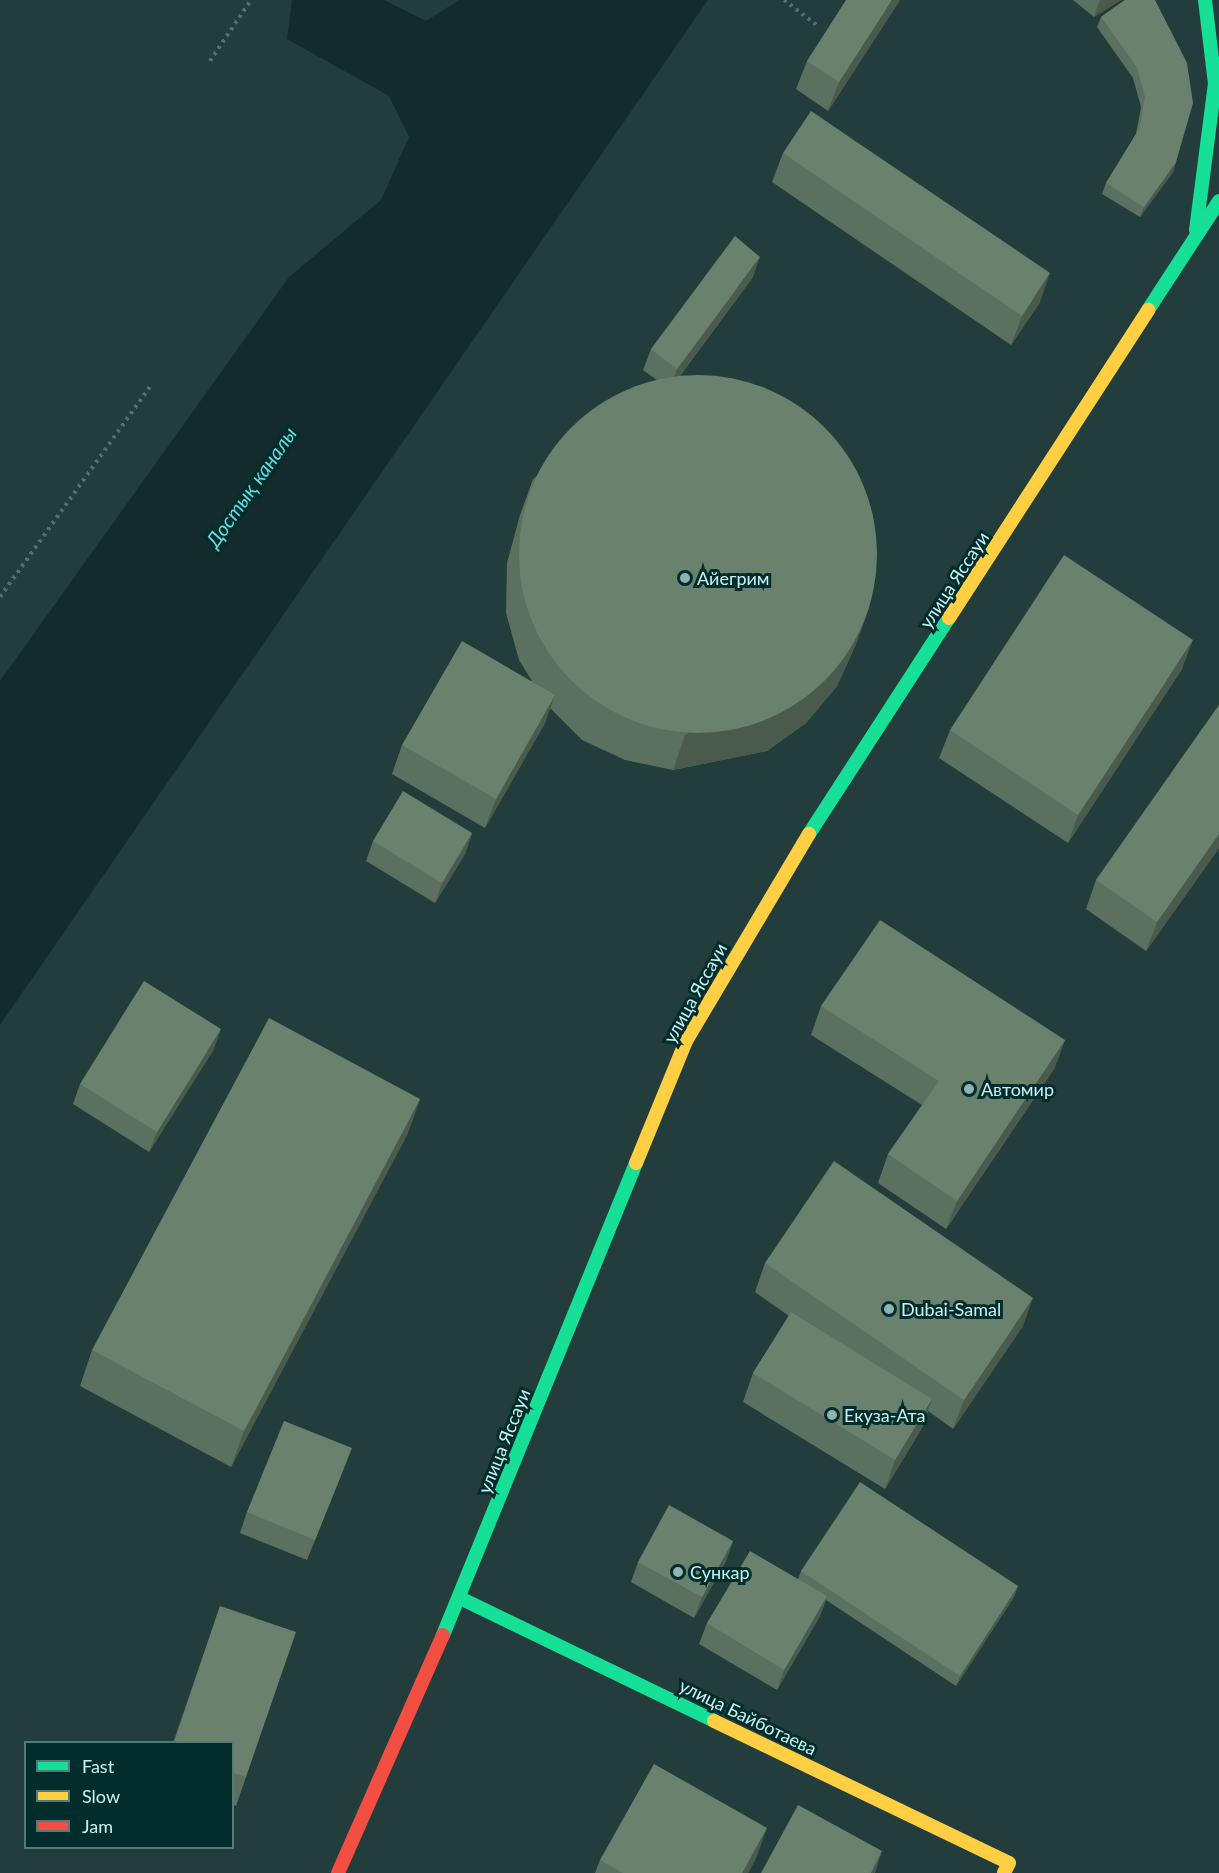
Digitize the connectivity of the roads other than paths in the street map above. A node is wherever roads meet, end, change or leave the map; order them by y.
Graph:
1 (1205, 0) edge
2 (1219, 201) edge
3 (1219, 228) edge
4 (1195, 236) junction
5 (460, 1598) junction
6 (338, 1873) edge
7 (1004, 1873) edge

1 - 4 main road
2 - 4 main road, улица Яссауи
3 - 4 main road
4 - 5 main road, улица Яссауи
5 - 6 main road, улица Яссауи
5 - 7 main road, улица Байботаева

